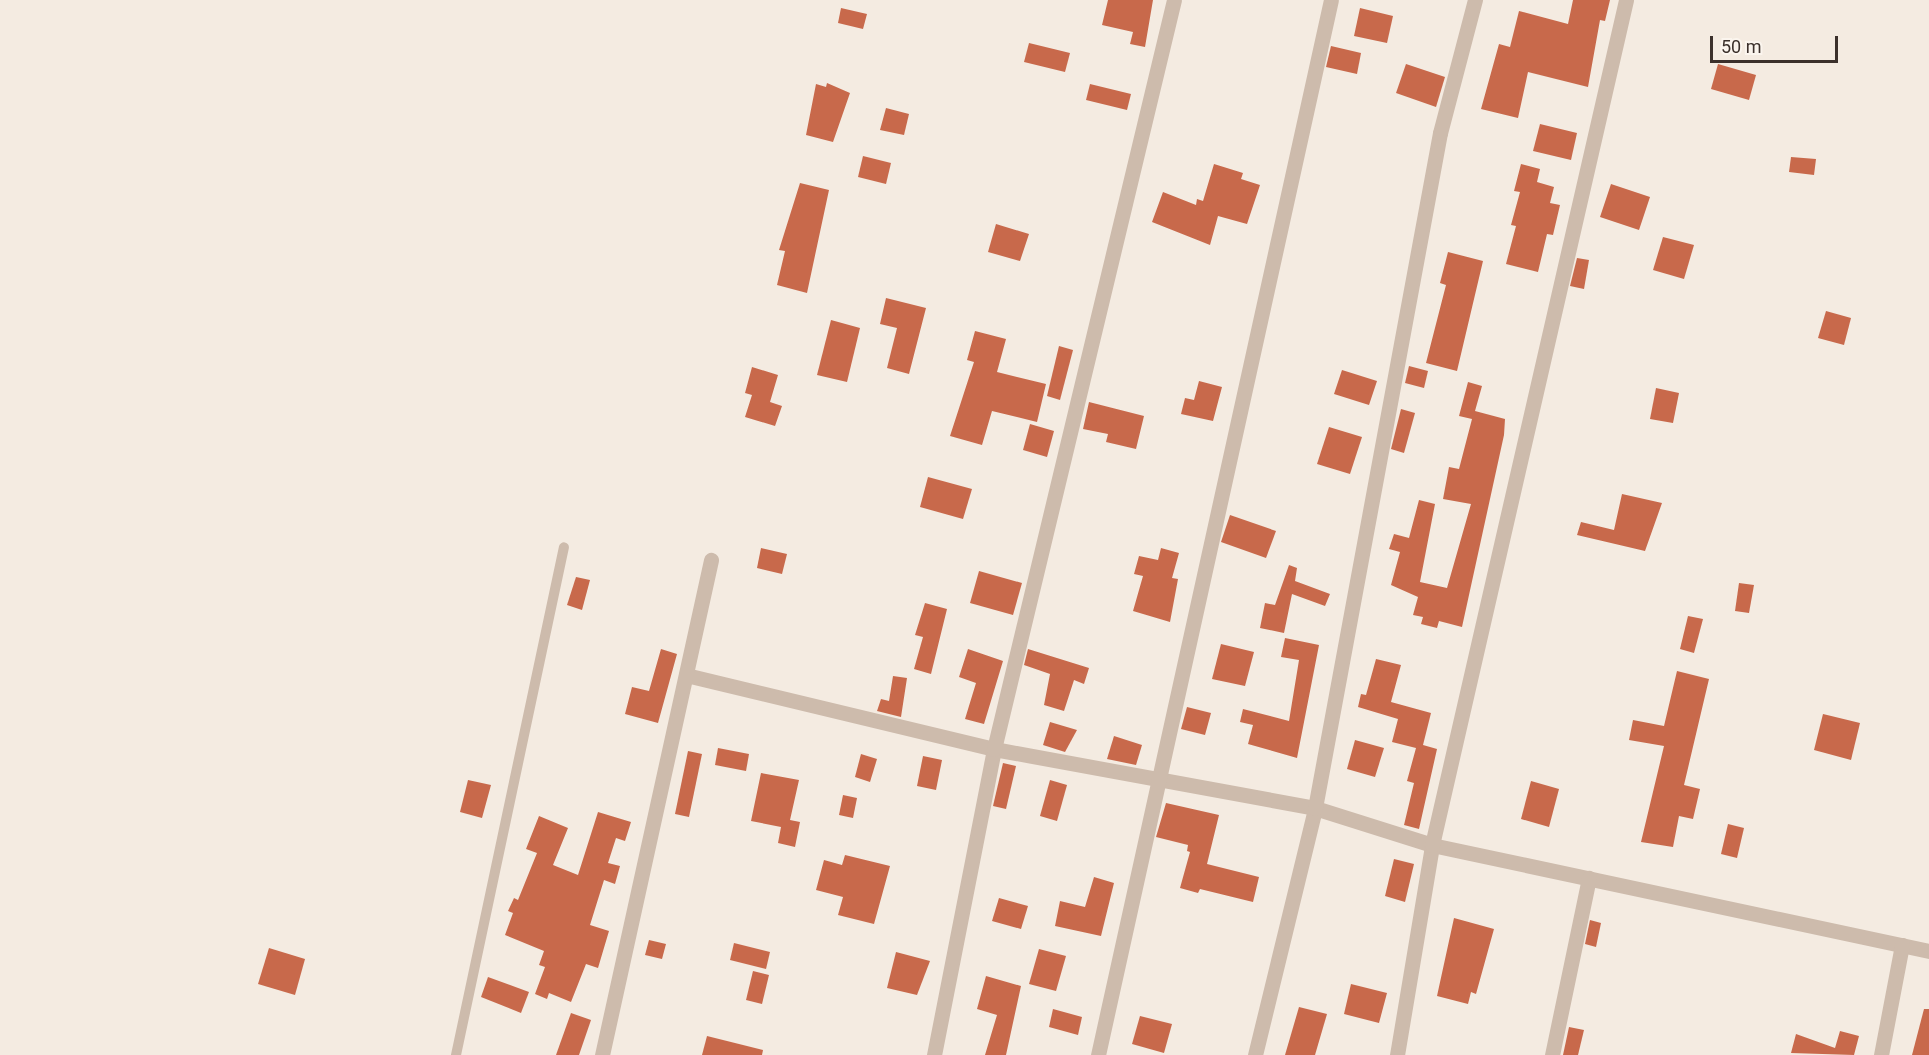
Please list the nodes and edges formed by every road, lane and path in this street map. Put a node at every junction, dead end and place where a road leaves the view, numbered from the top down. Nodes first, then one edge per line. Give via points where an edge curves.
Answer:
1 (1174, 0) edge
2 (1331, 0) edge
3 (1475, 0) edge
4 (1626, 0) edge
5 (564, 547) dead end
6 (711, 560) dead end
7 (686, 675) junction
8 (994, 749) junction
9 (1159, 779) junction
10 (1315, 808) junction
11 (1432, 845) junction
12 (1589, 878) junction
13 (1902, 945) junction
14 (1929, 951) edge
15 (456, 1055) edge
16 (602, 1055) edge
17 (934, 1055) edge
18 (1098, 1055) edge
19 (1256, 1055) edge
20 (1397, 1055) edge
21 (1552, 1055) edge
22 (1881, 1055) edge

1 - 8 street
2 - 9 street
3 - 10 street via 1440,133
4 - 11 street
5 - 15 lane
6 - 7 street
7 - 8 street
7 - 16 street
8 - 9 street
8 - 17 street
9 - 10 street
9 - 18 street
10 - 11 street
10 - 19 street
11 - 12 street
11 - 20 street
12 - 13 street
12 - 21 street
13 - 14 street
13 - 22 street

